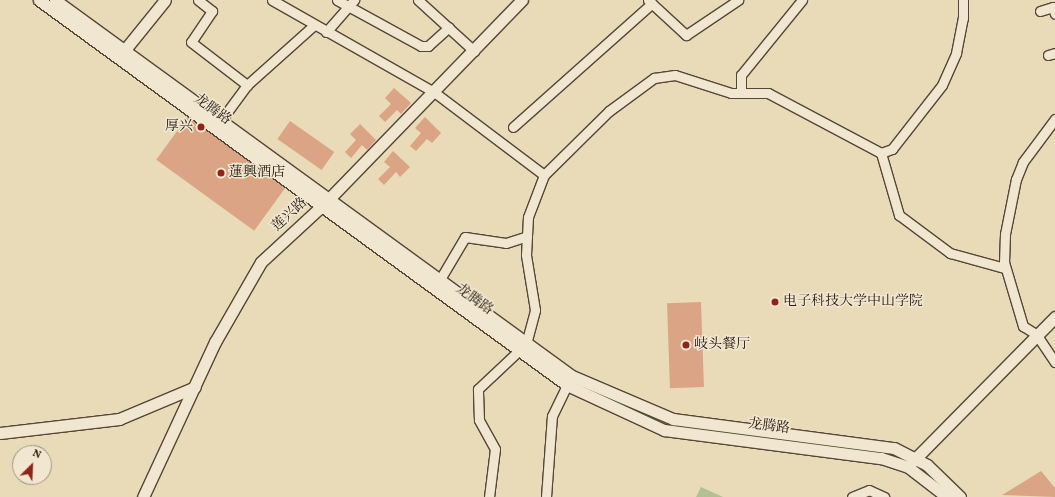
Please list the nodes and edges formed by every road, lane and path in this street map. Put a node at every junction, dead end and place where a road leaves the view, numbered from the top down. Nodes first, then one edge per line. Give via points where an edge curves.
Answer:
1 (39, 0) edge
2 (55, 0) edge
3 (165, 0) edge
4 (198, 0) edge
5 (272, 0) edge
6 (337, 0) edge
7 (418, 0) edge
8 (522, 0) edge
9 (738, 0) edge
10 (802, 0) edge
11 (962, 0) edge
12 (650, 2) edge
13 (351, 3) edge
14 (1040, 11) dead end
15 (1055, 14) edge
16 (314, 26) junction
17 (449, 28) junction
18 (326, 32) junction
19 (474, 51) junction
20 (121, 56) junction
21 (247, 85) junction
22 (434, 92) junction
23 (741, 93) junction
24 (1055, 119) edge
25 (219, 123) junction
26 (513, 127) dead end
27 (881, 153) junction
28 (544, 175) junction
29 (324, 204) junction
30 (527, 236) junction
31 (1005, 268) junction
32 (439, 281) junction
33 (1055, 317) edge
34 (1036, 334) junction
35 (522, 347) junction
36 (1055, 362) edge
37 (570, 381) junction
38 (195, 387) junction
39 (0, 433) edge
40 (916, 457) junction
41 (908, 467) junction
42 (143, 497) edge
43 (489, 497) edge
44 (546, 497) edge
45 (852, 497) edge
46 (884, 497) edge
47 (947, 497) edge
48 (960, 497) edge

1 - 20 street, 龙腾路
2 - 20 street, 龙腾路
3 - 20 street
4 - 21 street via 212,11 191,42
5 - 16 street
6 - 13 street
7 - 17 street
8 - 19 street, 莲兴路
9 - 12 street via 686,35
10 - 23 street via 741,75
11 - 27 street via 963,18 956,53 942,85 892,149
12 - 26 street
13 - 17 street via 421,46 428,46
13 - 18 street
14 - 15 street via 1053,7
16 - 18 street
16 - 21 street
17 - 19 street
18 - 22 street
19 - 22 street, 莲兴路
20 - 25 street, 龙腾路
20 - 29 street, 龙腾路
21 - 25 street
22 - 28 street
22 - 29 street, 莲兴路
23 - 27 street via 768,93
23 - 28 street via 731,93 675,74 654,78 610,111
24 - 31 street via 1023,162 1016,179 1005,234
25 - 29 street, 龙腾路
27 - 31 street via 899,215 950,253
28 - 30 street via 528,217
29 - 32 street, 龙腾路
29 - 35 street, 龙腾路
29 - 38 street, 莲兴路 via 262,262 215,342
30 - 32 street via 506,243 465,237
30 - 35 street via 526,255 535,310
31 - 34 street via 1023,326
32 - 35 street, 龙腾路
33 - 34 street
34 - 36 street
34 - 40 street
35 - 37 street, 龙腾路
35 - 43 street via 478,389 479,420 495,449
37 - 40 street, 龙腾路 via 673,419 894,448
37 - 41 street, 龙腾路 via 664,430 866,454
37 - 44 street via 552,416
38 - 39 street via 119,419
38 - 42 street, 莲兴路
40 - 41 street
40 - 48 street, 龙腾路
41 - 47 street, 龙腾路
45 - 46 street via 869,490

